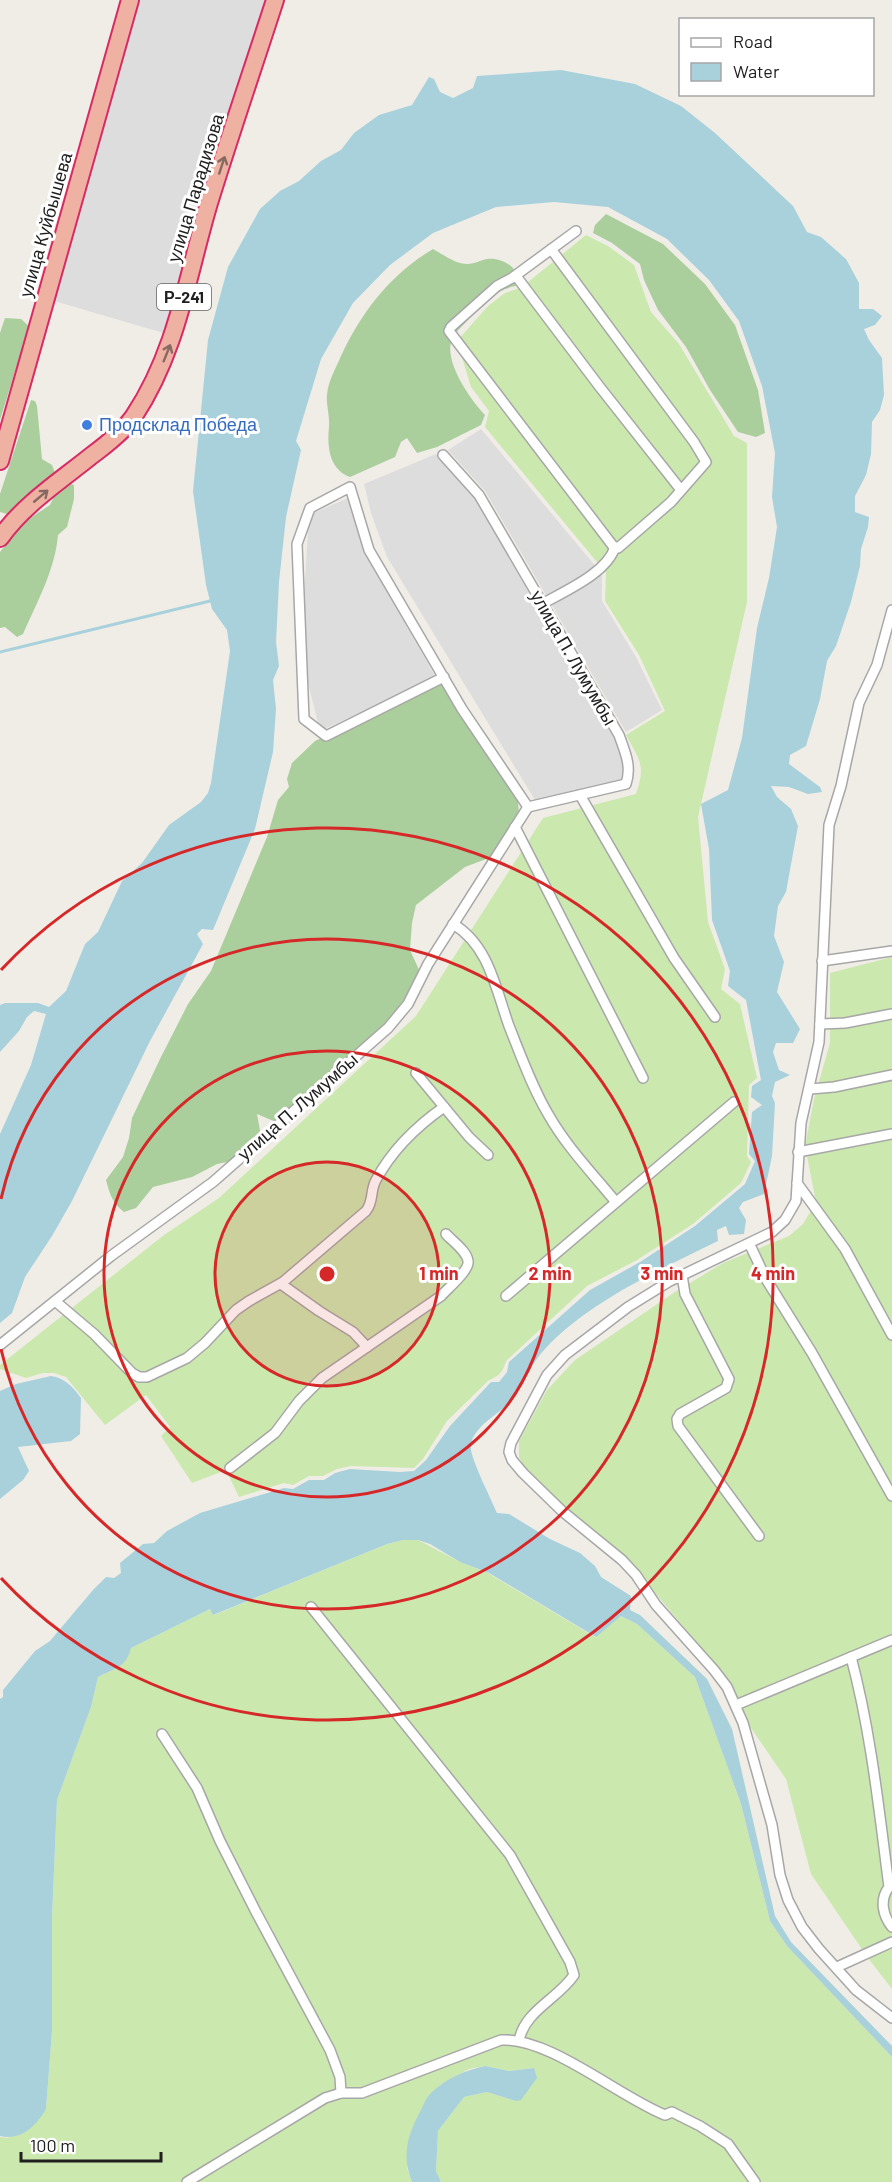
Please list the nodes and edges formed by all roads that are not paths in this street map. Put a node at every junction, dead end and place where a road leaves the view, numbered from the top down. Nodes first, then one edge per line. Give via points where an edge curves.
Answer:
1 (130, 0) edge
2 (275, 0) edge
3 (576, 231) dead end
4 (551, 249) junction
5 (516, 276) junction
6 (443, 455) dead end
7 (0, 461) edge
8 (681, 490) junction
9 (0, 538) edge
10 (615, 547) junction
11 (543, 604) junction
12 (892, 609) edge
13 (892, 646) edge
14 (881, 650) junction
15 (444, 677) junction
16 (580, 795) junction
17 (528, 807) junction
18 (515, 827) junction
19 (453, 924) junction
20 (892, 951) edge
21 (822, 961) junction
22 (892, 1014) edge
23 (715, 1017) dead end
24 (820, 1024) junction
25 (416, 1073) dead end
26 (892, 1075) edge
27 (643, 1077) dead end
28 (810, 1089) junction
29 (734, 1102) dead end
30 (444, 1107) junction
31 (892, 1134) edge
32 (798, 1152) junction
33 (488, 1155) dead end
34 (797, 1183) junction
35 (615, 1201) junction
36 (446, 1234) dead end
37 (750, 1245) junction
38 (682, 1275) junction
39 (281, 1284) junction
40 (506, 1296) dead end
41 (55, 1301) junction
42 (892, 1335) edge
43 (0, 1345) edge
44 (367, 1347) junction
45 (230, 1468) dead end
46 (892, 1496) edge
47 (759, 1536) dead end
48 (311, 1607) dead end
49 (892, 1640) edge
50 (851, 1657) junction
51 (736, 1705) junction
52 (162, 1734) dead end
53 (890, 1887) edge
54 (892, 1928) edge
55 (892, 1942) edge
56 (837, 1967) junction
57 (892, 2018) edge
58 (519, 2041) junction
59 (341, 2093) junction
60 (187, 2182) edge
61 (755, 2182) edge

1 - 7 highway, улица Куйбышева
9 -> 2 highway, улица Парадизова / Р-241 via 38,498 108,443 132,419 151,389 172,341 209,204
3 - 4 street
4 - 5 street
4 - 8 street via 706,462
5 - 8 street
5 - 10 street via 497,286 449,331
6 - 11 street, улица П. Лумумбы via 479,495
8 - 10 street
10 - 11 street via 600,568
11 - 16 street, улица П. Лумумбы via 619,735 628,762 626,784
12 - 14 street
13 - 14 street
14 - 21 street via 859,703 829,825
15 - 15 street via 369,550 350,487 310,508 297,544 304,719 326,736
15 - 17 street
16 - 17 street, улица П. Лумумбы
16 - 23 street via 674,958
17 - 18 street, улица П. Лумумбы
18 - 19 street, улица П. Лумумбы
18 - 27 street
19 - 35 street via 472,938 488,965 509,1026 548,1115
19 - 41 street, улица П. Лумумбы via 408,1004 388,1028 213,1182
20 - 21 street
21 - 24 street
22 - 24 street
24 - 28 street
25 - 30 street
26 - 28 street
28 - 32 street
29 - 35 street
30 - 33 street
30 - 39 street via 413,1131 389,1160 374,1184 371,1205 366,1211
31 - 32 street
32 - 34 street
34 - 37 street via 796,1201 785,1220
34 - 42 street via 845,1249
35 - 40 street
36 - 44 street via 465,1255 468,1266 441,1296
37 - 38 street
37 - 46 street
38 - 47 street via 685,1294 729,1379 726,1388 680,1414 678,1426
38 - 51 street via 628,1307 554,1365 509,1452 541,1492 612,1550 636,1575 656,1605 714,1670
39 - 41 street via 237,1310 187,1358 147,1377 132,1373
39 - 44 street via 353,1332
41 - 43 street, улица П. Лумумбы
44 - 45 street via 314,1385 275,1433
48 - 58 street via 510,1855 570,1962 574,1975 566,1987 528,2018
49 - 50 street
50 - 51 street
50 - 53 street
51 - 56 street via 772,1825 788,1900 802,1927
52 - 59 street via 197,1788 255,1912 330,2050
53 - 54 street via 883,1906
55 - 56 street
56 - 57 street via 856,1990
58 - 59 street via 501,2040 362,2093
58 - 61 street via 557,2055 642,2105 665,2115 672,2112 700,2126 728,2144
59 - 60 street via 290,2118

